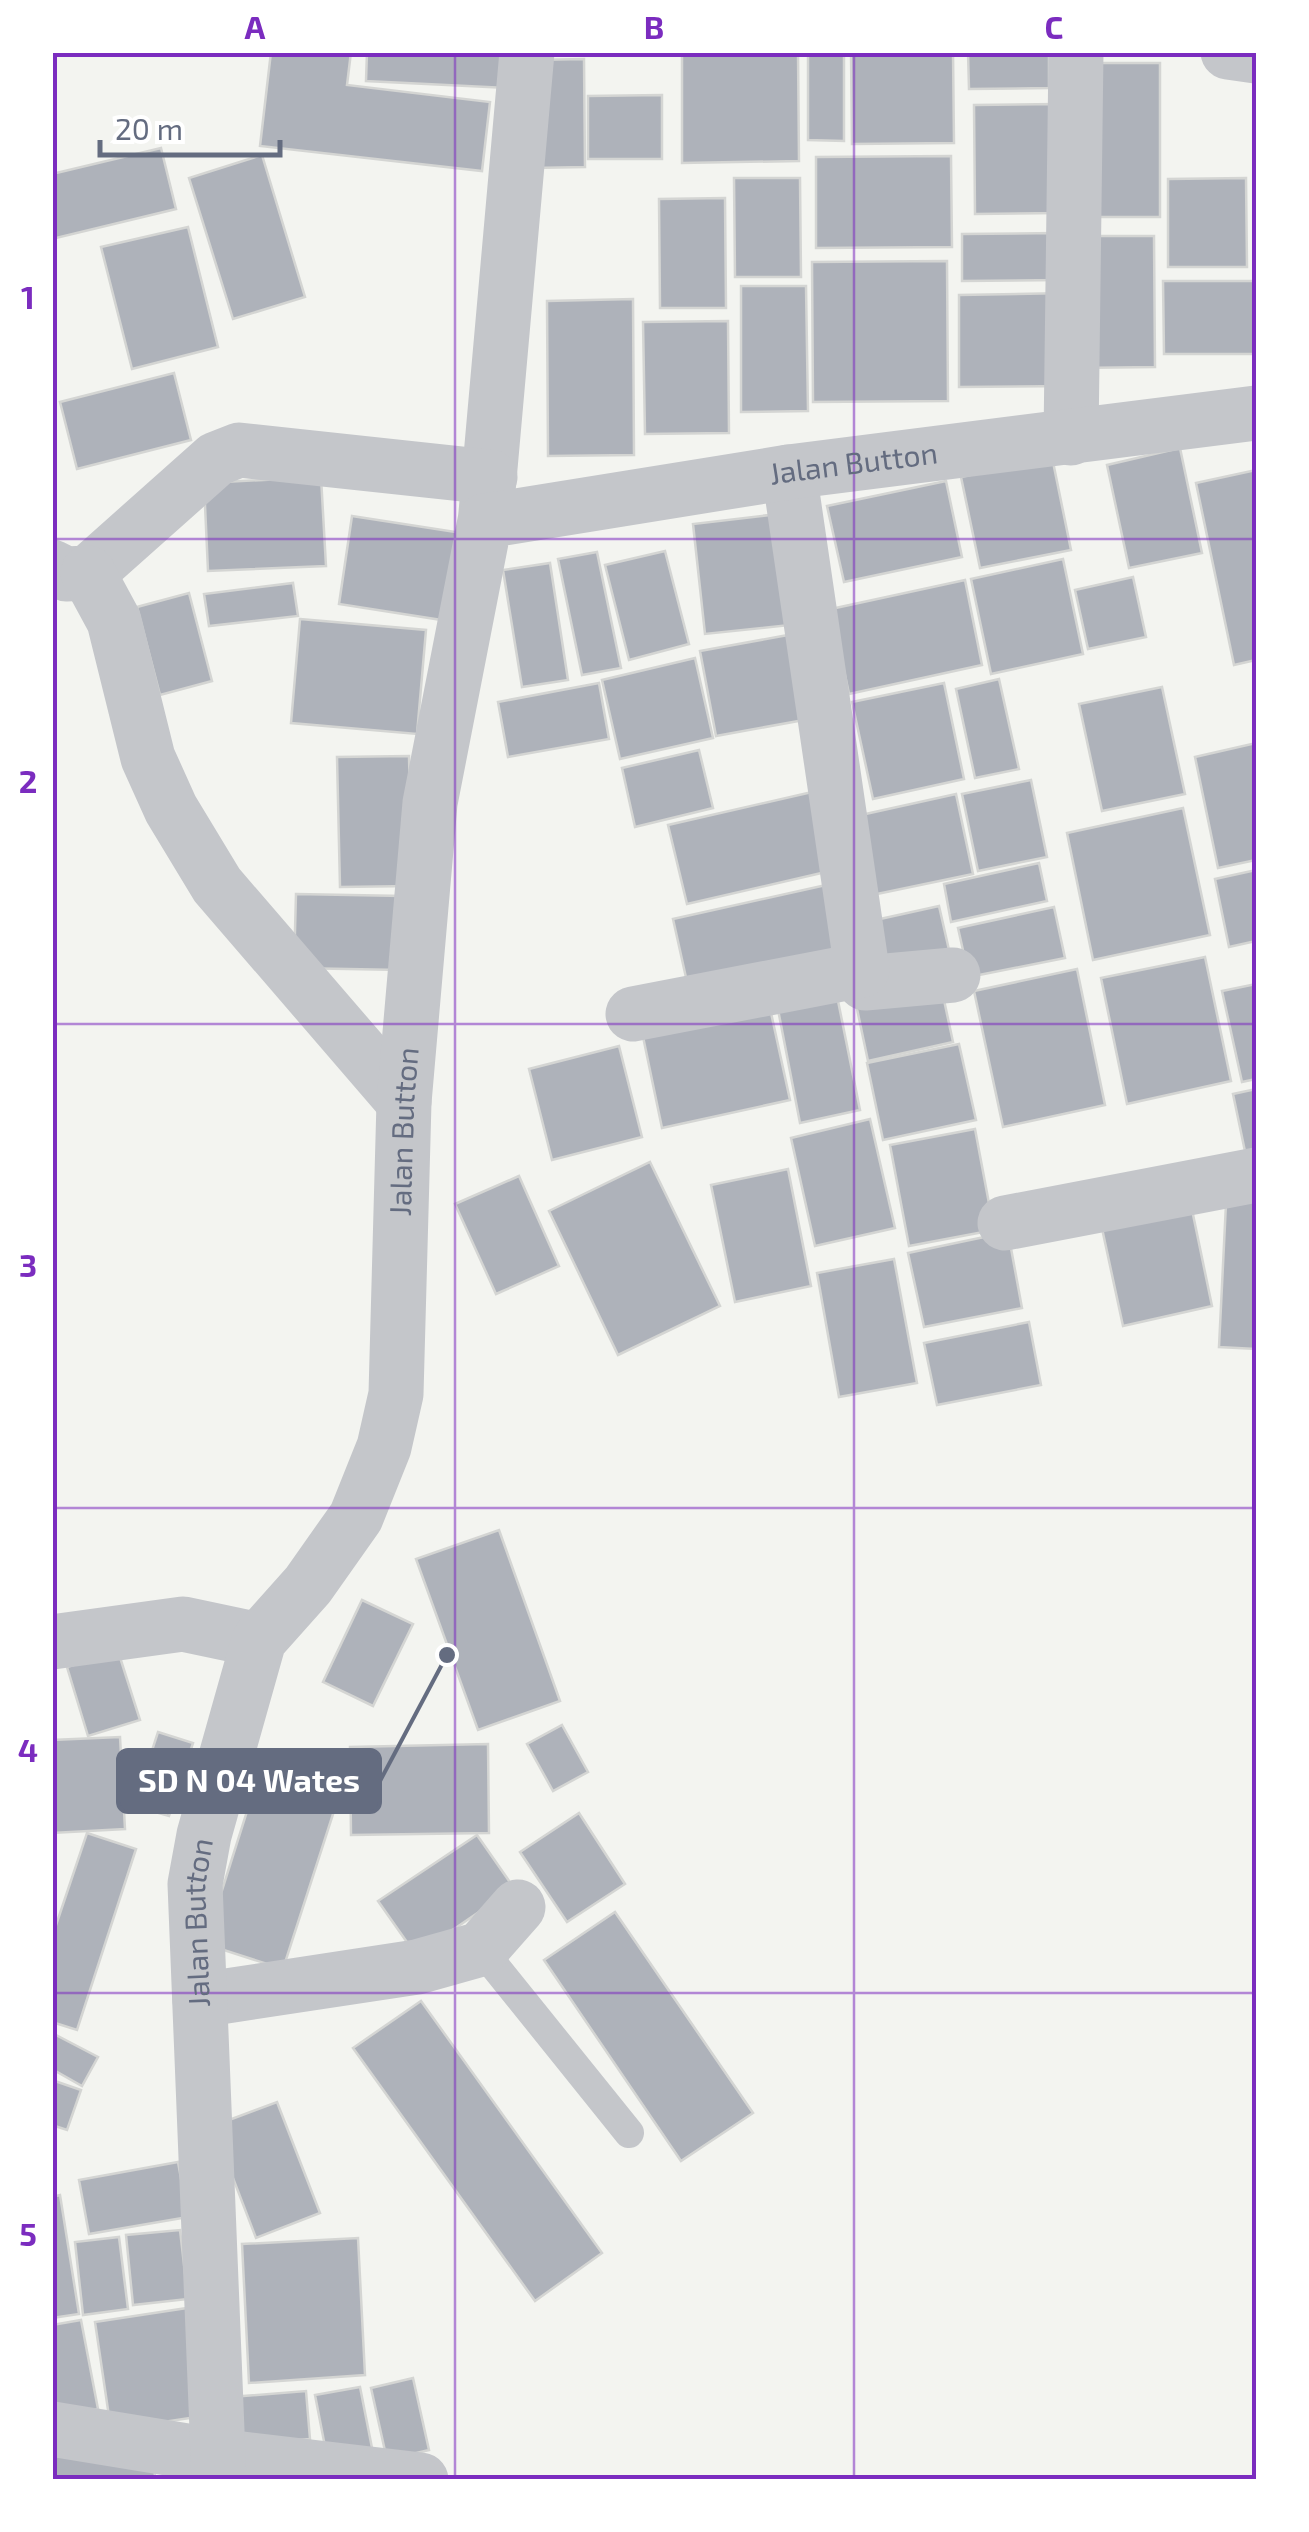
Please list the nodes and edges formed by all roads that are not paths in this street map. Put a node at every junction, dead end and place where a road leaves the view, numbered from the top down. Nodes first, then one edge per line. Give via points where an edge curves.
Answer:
1 (527, 52) edge
2 (1076, 52) edge
3 (1228, 52) edge
4 (1256, 56) edge
5 (1256, 413) edge
6 (1071, 438) junction
7 (789, 472) junction
8 (488, 499) junction
9 (70, 570) edge
10 (862, 970) junction
11 (952, 975) dead end
12 (633, 1014) dead end
13 (404, 1102) junction
14 (1256, 1175) edge
15 (1005, 1223) dead end
16 (259, 1640) junction
17 (52, 1642) edge
18 (518, 1907) dead end
19 (481, 1949) junction
20 (200, 2000) junction
21 (629, 2132) dead end
22 (52, 2429) edge
23 (218, 2468) edge
24 (421, 2480) edge

1 - 8 street
2 - 6 street
3 - 4 street
5 - 6 street, Jalan Button
6 - 7 street, Jalan Button
7 - 8 street, Jalan Button
7 - 10 street
8 - 9 street via 239,450 216,460
8 - 13 street, Jalan Button via 430,803
9 - 13 street via 114,621 148,758 217,885
10 - 11 street via 865,983
10 - 12 street
13 - 16 street, Jalan Button via 396,1394 384,1447 356,1517 308,1586
14 - 15 street
16 - 17 street via 183,1624
16 - 20 street, Jalan Button via 195,1884
18 - 19 street
19 - 20 street via 416,1967
19 - 21 lane
20 - 23 street, Jalan Button
22 - 23 street
23 - 24 street

